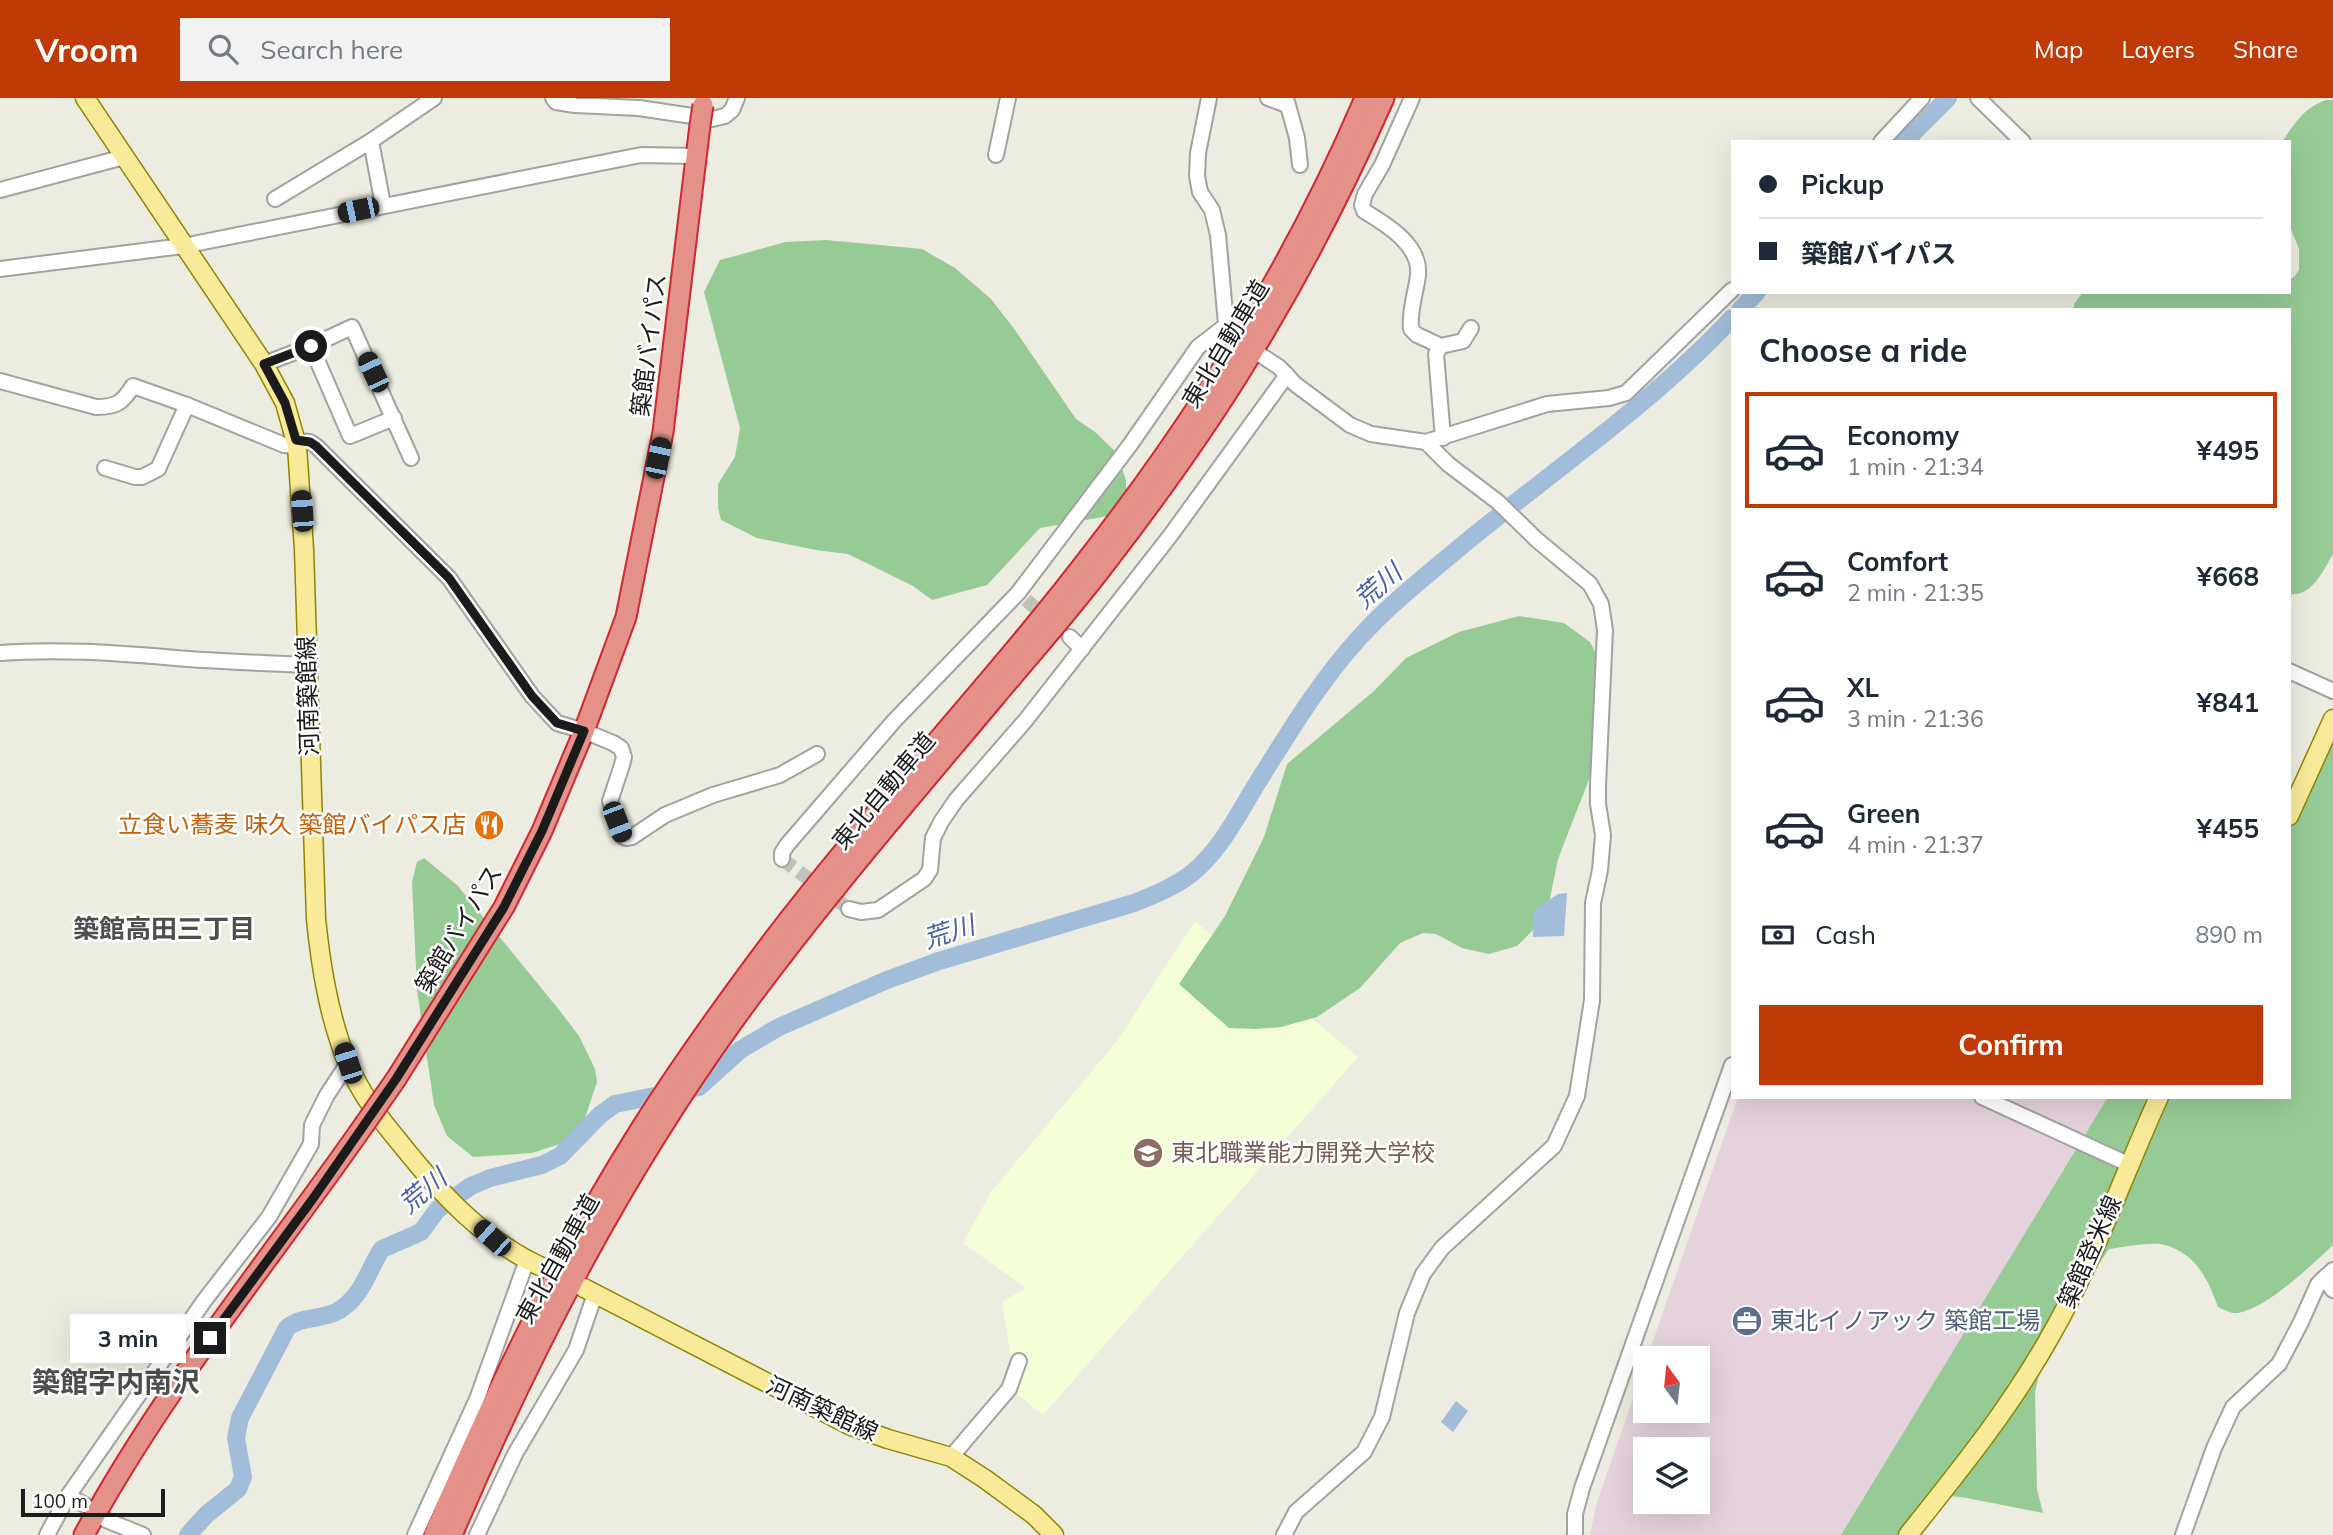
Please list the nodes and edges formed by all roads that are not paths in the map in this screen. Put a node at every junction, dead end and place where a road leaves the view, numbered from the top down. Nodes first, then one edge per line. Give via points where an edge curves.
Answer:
1 (85, 98) edge
2 (434, 98) edge
3 (737, 98) edge
4 (1008, 98) edge
5 (1209, 98) edge
6 (1268, 98) edge
7 (1365, 98) edge
8 (1384, 98) edge
9 (1412, 98) edge
10 (1923, 98) edge
11 (1978, 98) edge
12 (554, 100) edge
13 (703, 101) edge
14 (1287, 101) edge
15 (1883, 140) edge
16 (2021, 140) edge
17 (371, 141) junction
18 (996, 155) dead end
19 (696, 156) junction
20 (124, 157) junction
21 (1300, 165) dead end
22 (0, 190) edge
23 (275, 199) dead end
24 (383, 205) junction
25 (183, 246) junction
26 (0, 269) edge
27 (1731, 291) edge
28 (1471, 328) dead end
29 (311, 346) junction
30 (1441, 346) junction
31 (1259, 354) dead end
32 (264, 364) junction
33 (1287, 375) junction
34 (0, 381) edge
35 (187, 405) junction
36 (394, 418) junction
37 (1433, 442) junction
38 (297, 443) junction
39 (411, 458) dead end
40 (105, 468) dead end
41 (1070, 637) tunnel mouth
42 (1082, 649) junction
43 (0, 653) edge
44 (307, 666) junction
45 (2291, 672) edge
46 (2333, 691) edge
47 (2333, 719) edge
48 (584, 731) junction
49 (817, 754) dead end
50 (2291, 812) edge
51 (782, 859) dead end
52 (849, 909) tunnel mouth
53 (348, 1063) junction
54 (1731, 1068) edge
55 (1986, 1099) edge
56 (2159, 1099) edge
57 (2128, 1164) junction
58 (527, 1260) junction
59 (544, 1268) dead end
60 (2330, 1279) edge
61 (589, 1291) joint
62 (1019, 1361) dead end
63 (951, 1457) junction
64 (68, 1496) junction
65 (85, 1505) dead end
66 (106, 1520) dead end
67 (47, 1535) edge
68 (84, 1535) edge
69 (144, 1535) edge
70 (415, 1535) edge
71 (434, 1535) edge
72 (452, 1535) edge
73 (477, 1535) edge
74 (1054, 1535) edge
75 (1284, 1535) edge
76 (1575, 1535) edge
77 (1908, 1535) edge
78 (2183, 1535) edge

1 - 20 main road, 河南築館線
2 - 17 street
3 - 12 street via 725,116 712,119
4 - 18 street
5 - 51 street via 1197,176 1217,235 1226,331 1198,347 1022,596 894,721 787,845
6 - 14 street
7 - 71 highway, 東北自動車道 via 1299,237 1250,324 1144,485 774,940 639,1130 513,1359
8 - 72 highway, 東北自動車道 via 1313,246 1266,331 1157,495 1103,567 787,949 661,1128 528,1366
9 - 30 street via 1362,205 1399,236 1417,259 1410,329
10 - 15 street
11 - 16 street
13 - 19 highway, 築館バイパス, bridge
14 - 21 street
17 - 23 street
17 - 24 street
19 - 24 street via 641,155
19 - 48 highway, 築館バイパス via 663,432 626,617
20 - 22 street
20 - 25 main road, 河南築館線
24 - 25 street
25 - 26 street
25 - 32 main road, 河南築館線
27 - 37 street via 1626,393 1548,404
28 - 30 street via 1463,341
29 - 32 street
29 - 36 street via 352,327
29 - 36 street via 350,436
30 - 37 street via 1436,354
31 - 33 street
32 - 38 main road, 河南築館線 via 285,403
33 - 37 street via 1350,425
33 - 42 street
34 - 35 street via 96,407 124,401 133,386
35 - 38 street via 284,445
35 - 40 street via 158,469 135,477
36 - 39 street
37 - 75 street via 1443,458 1590,584 1601,604 1605,630 1598,804 1603,835 1593,903 1592,1000 1577,1096 1554,1146 1442,1248 1423,1274 1407,1313 1382,1417 1364,1452 1296,1512
38 - 44 main road, 河南築館線
38 - 48 street via 316,446 449,578 532,696 557,723
41 - 42 street
42 - 52 street via 956,800 933,838 930,870 924,879 878,910
43 - 44 street via 45,649
44 - 53 main road, 河南築館線 via 316,919 330,1009
45 - 46 street
47 - 50 main road
48 - 49 street via 621,748 624,757 610,801 626,838 665,815 780,775
48 - 68 highway, 築館バイパス, bridge via 504,907 396,1079 161,1407
53 - 58 main road, 河南築館線 via 365,1098 422,1171 492,1238
53 - 64 street via 327,1095 312,1125 311,1144 269,1217 204,1301
54 - 76 street via 1582,1488
55 - 57 street
56 - 57 main road, 築館登米線
57 - 77 main road, 築館登米線 via 2089,1262 2051,1335 1976,1449
58 - 59 main road, 河南築館線
58 - 70 street via 477,1399
60 - 78 street via 2318,1284 2279,1364 2233,1407
61 - 63 main road, 河南築館線 via 849,1425
61 - 73 street via 576,1350 515,1454
62 - 63 street via 1009,1389
63 - 74 main road, 河南築館線 via 1034,1515
64 - 65 street
64 - 67 street
66 - 69 street

